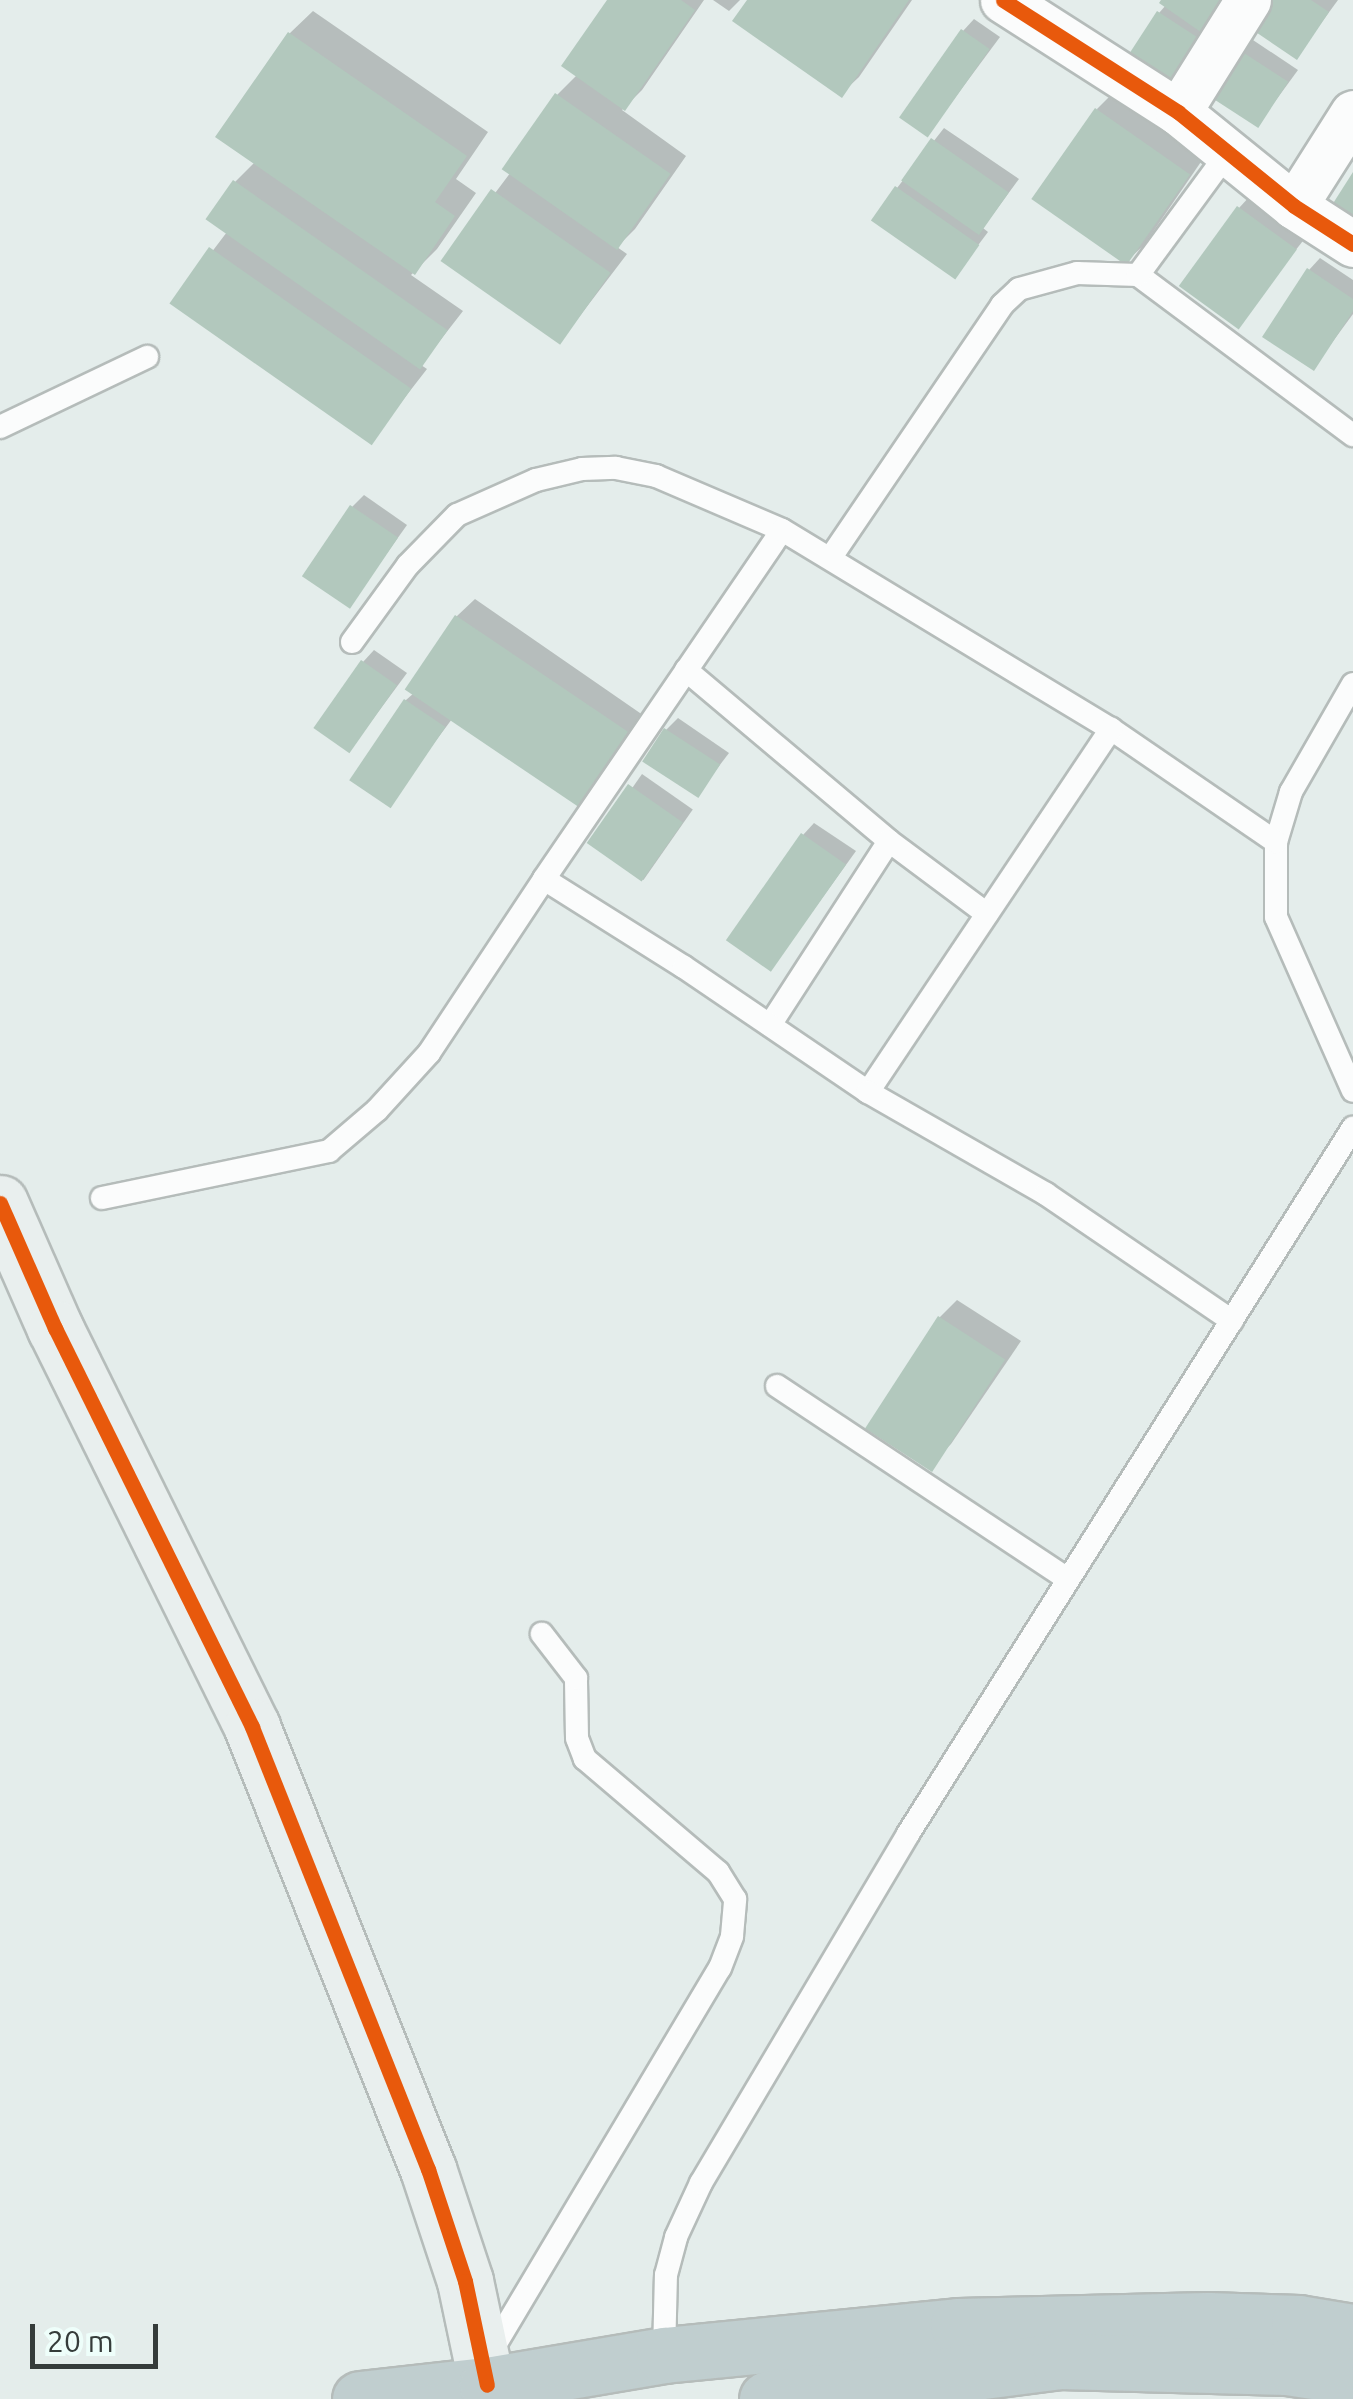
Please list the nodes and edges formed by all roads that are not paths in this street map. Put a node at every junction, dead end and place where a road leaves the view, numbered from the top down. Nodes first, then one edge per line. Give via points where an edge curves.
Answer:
1 (1003, 0) edge
2 (1248, 0) edge
3 (1178, 112) junction
4 (1353, 113) edge
5 (1227, 154) junction
6 (1294, 206) junction
7 (1353, 244) edge
8 (1138, 275) junction
9 (147, 357) dead end
10 (0, 427) edge
11 (1353, 435) edge
12 (782, 530) junction
13 (832, 556) junction
14 (352, 642) dead end
15 (686, 670) junction
16 (1353, 684) edge
17 (1111, 729) junction
18 (889, 842) junction
19 (1276, 842) junction
20 (544, 878) junction
21 (987, 914) junction
22 (770, 1025) junction
23 (1353, 1090) edge
24 (868, 1092) junction
25 (1353, 1128) edge
26 (102, 1198) dead end
27 (0, 1202) edge
28 (1232, 1321) junction
29 (777, 1386) dead end
30 (1067, 1578) junction
31 (542, 1634) dead end
32 (1353, 2332) edge
33 (664, 2355) junction
34 (1117, 2361) edge
35 (484, 2376) junction
36 (1353, 2377) edge
37 (360, 2399) edge
38 (767, 2399) edge

1 - 3 street
2 - 3 street
3 - 5 street
4 - 6 street
5 - 6 street
5 - 8 lane
6 - 7 street
8 - 11 lane
8 - 13 lane via 1077,273 1020,289 1002,305
9 - 10 lane
12 - 13 lane
12 - 14 lane via 656,476 616,468 552,476 457,515 408,566
12 - 15 lane
13 - 17 lane
15 - 18 lane
15 - 20 lane
16 - 19 lane via 1292,792
17 - 19 lane
17 - 21 lane
18 - 21 lane
18 - 22 lane
19 - 23 lane via 1276,917
20 - 22 lane
20 - 26 lane via 428,1053 329,1151
21 - 24 lane
22 - 24 lane
24 - 28 lane via 1046,1194
25 - 28 lane
27 - 35 street via 252,1728 428,2169 464,2281
28 - 30 lane
29 - 30 lane
30 - 33 lane via 701,2183 666,2275
31 - 35 lane via 576,1678 577,1738 585,1759 718,1872 735,1899 720,1968
32 - 34 highway via 1299,2324
33 - 34 highway via 958,2326
33 - 35 highway
34 - 36 highway via 1287,2367
34 - 38 highway via 1059,2360
35 - 37 highway

